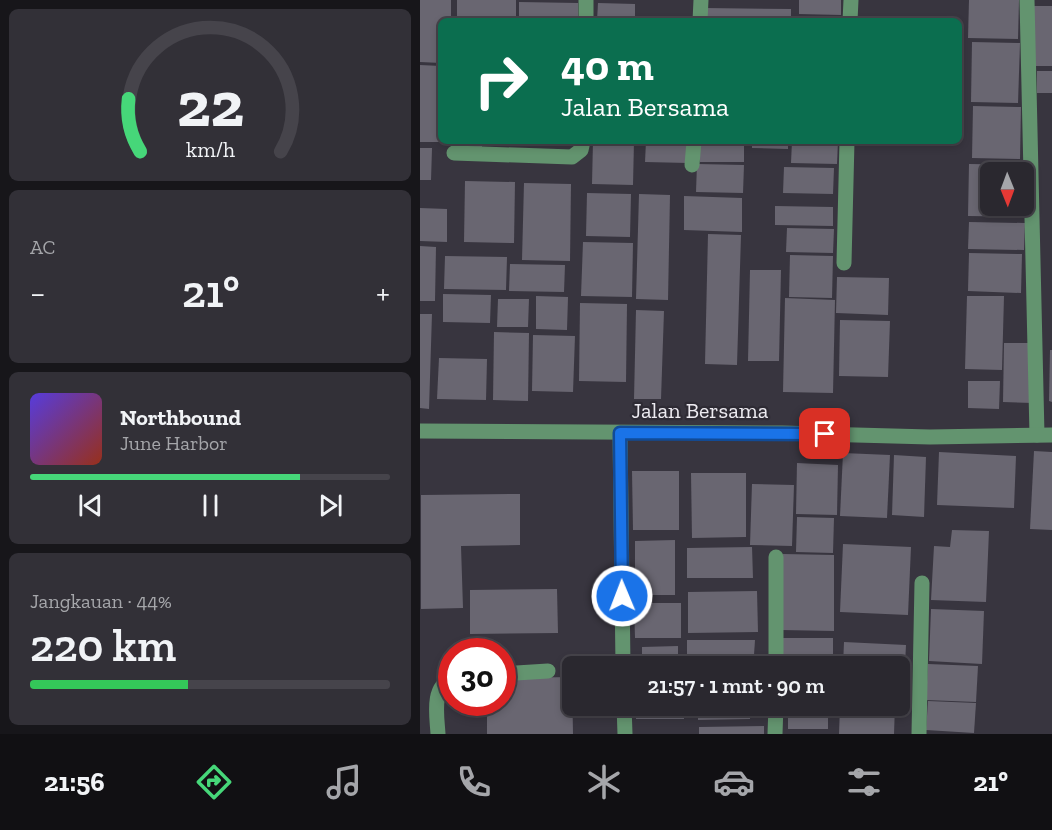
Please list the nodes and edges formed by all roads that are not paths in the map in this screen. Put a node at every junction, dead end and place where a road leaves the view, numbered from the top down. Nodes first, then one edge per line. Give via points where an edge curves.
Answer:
1 (586, 0) edge
2 (701, 0) edge
3 (851, 0) edge
4 (1027, 0) edge
5 (586, 18) edge
6 (700, 18) edge
7 (850, 18) edge
8 (582, 144) edge
9 (694, 144) edge
10 (847, 144) edge
11 (454, 153) dead end
12 (693, 165) dead end
13 (844, 263) dead end
14 (420, 431) edge
15 (620, 433) junction
16 (1045, 435) edge
17 (776, 557) dead end
18 (922, 584) dead end
19 (623, 656) edge
20 (776, 656) edge
21 (548, 671) dead end
22 (516, 673) edge
23 (438, 698) edge
24 (624, 716) edge
25 (776, 716) edge
26 (438, 734) edge
27 (625, 734) edge
28 (775, 734) edge
29 (920, 734) edge

1 - 5 street
2 - 6 street
3 - 7 street
4 - 16 street
8 - 11 street via 572,157
9 - 12 street
10 - 13 street
14 - 15 street, Jalan Bersama
15 - 16 street, Jalan Bersama
15 - 19 street
17 - 20 street
18 - 29 street
21 - 22 street
23 - 26 street
24 - 27 street
25 - 28 street

